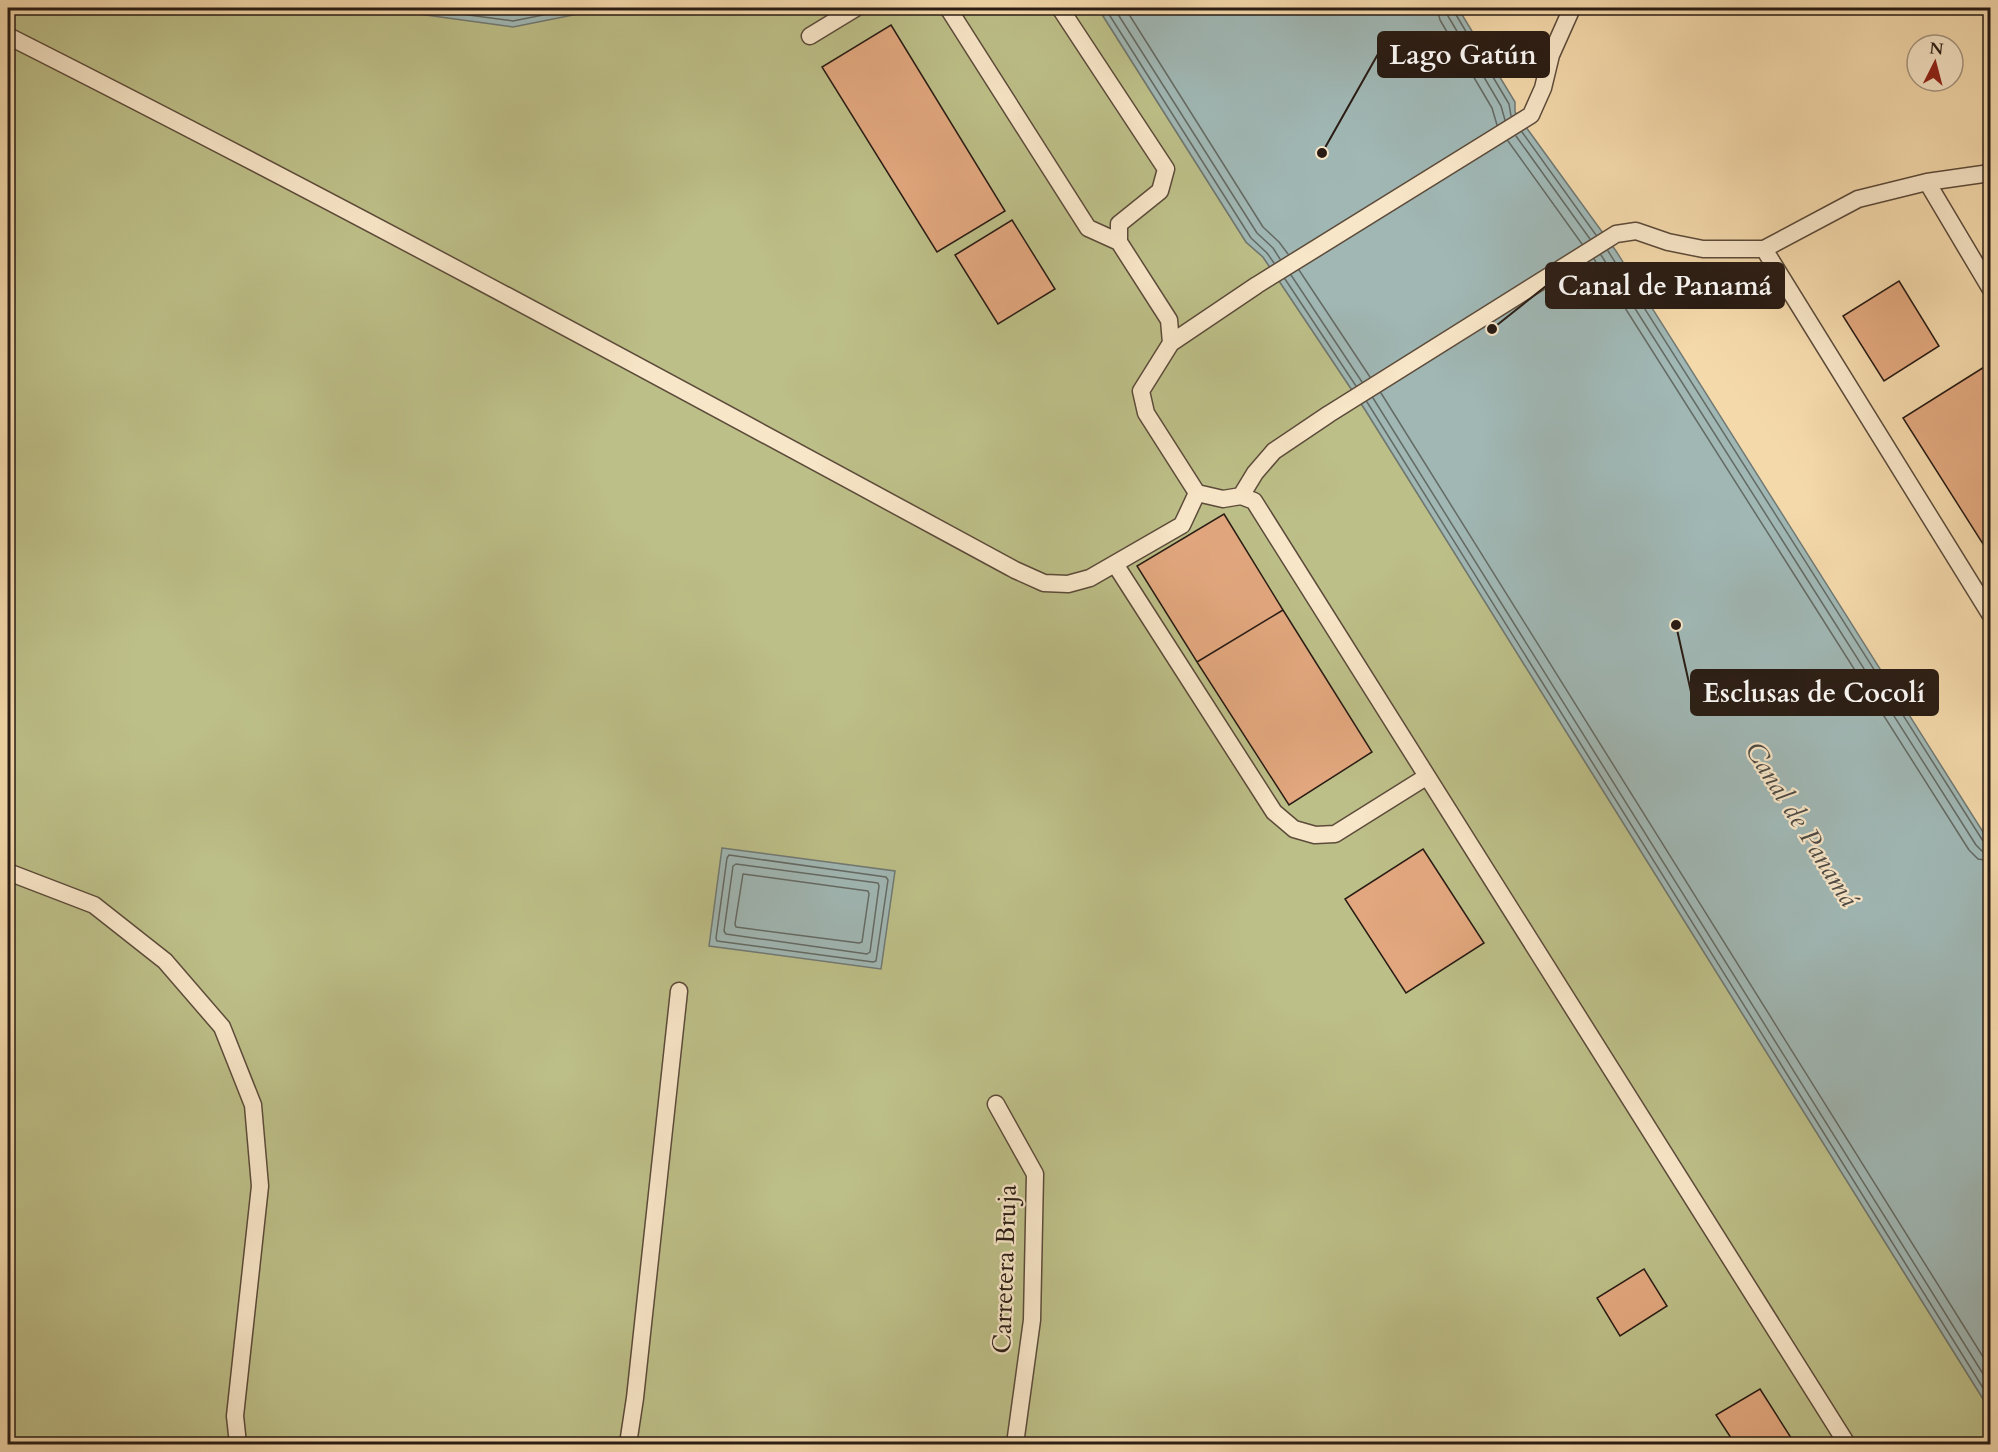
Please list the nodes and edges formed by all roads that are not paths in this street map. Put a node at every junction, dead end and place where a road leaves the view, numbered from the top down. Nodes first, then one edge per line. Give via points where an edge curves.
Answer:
1 (856, 8) edge
2 (948, 8) edge
3 (1060, 8) edge
4 (1572, 8) edge
5 (8, 36) edge
6 (810, 36) dead end
7 (1990, 173) edge
8 (1927, 183) junction
9 (1119, 242) junction
10 (1764, 249) junction
11 (1990, 288) edge
12 (1171, 343) junction
13 (1197, 493) junction
14 (1241, 496) junction
15 (1115, 564) junction
16 (1990, 615) edge
17 (1426, 777) junction
18 (8, 872) edge
19 (679, 991) dead end
20 (996, 1104) dead end
21 (238, 1444) edge
22 (628, 1444) edge
23 (1016, 1444) edge
24 (1847, 1444) edge

1 - 6 lane
2 - 9 lane via 1088,228
3 - 9 lane via 1166,169 1160,191 1119,224
4 - 12 lane via 1531,116 1257,285
5 - 15 lane via 536,310 1016,570 1044,583 1068,584 1090,578
7 - 8 lane
8 - 10 lane via 1858,199
8 - 11 lane
9 - 12 lane via 1169,320
10 - 14 lane via 1703,249 1635,231 1616,234 1274,451
10 - 16 lane
12 - 13 lane via 1141,392 1146,413
13 - 14 lane via 1223,499
13 - 15 lane via 1182,525
14 - 17 lane via 1254,501
15 - 17 lane via 1274,812 1294,829 1315,835 1335,834
17 - 24 lane
18 - 21 lane via 94,905 165,961 222,1027 253,1105 260,1186 235,1416
19 - 22 lane
20 - 23 lane, Carretera Bruja via 1035,1174 1032,1320

